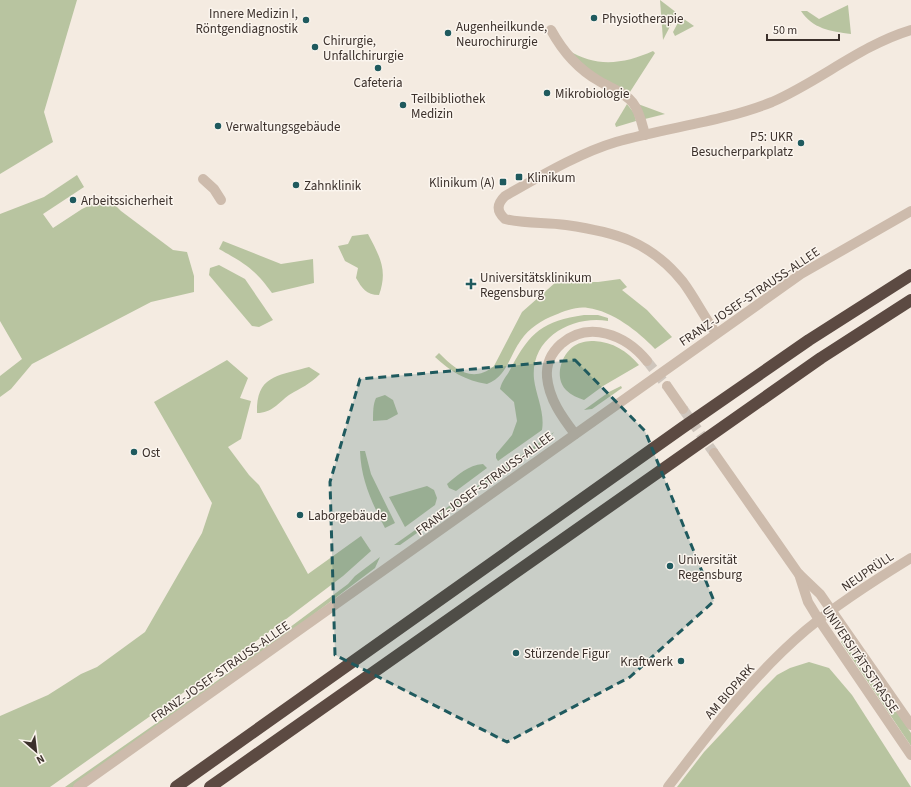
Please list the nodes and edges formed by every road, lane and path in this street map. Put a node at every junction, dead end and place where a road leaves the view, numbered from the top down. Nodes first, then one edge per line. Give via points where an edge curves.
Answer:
1 (550, 30) dead end
2 (911, 30) edge
3 (645, 135) junction
4 (203, 179) dead end
5 (221, 200) dead end
6 (911, 211) edge
7 (911, 275) edge
8 (911, 300) edge
9 (716, 333) junction
10 (647, 361) tunnel mouth
11 (667, 386) tunnel mouth
12 (683, 409) tunnel mouth
13 (575, 434) junction
14 (714, 453) tunnel mouth
15 (911, 558) edge
16 (798, 573) junction
17 (832, 610) junction
18 (819, 620) junction
19 (911, 725) edge
20 (911, 755) edge
21 (78, 787) edge
22 (176, 787) edge
23 (210, 787) edge
24 (668, 787) edge

1 - 3 street via 576,64 596,80 628,97 634,103
2 - 3 street via 882,40 812,82 770,102 718,118
3 - 9 street via 597,149 505,196 499,202 500,214 505,219 599,230 624,237 646,248 683,282
4 - 5 street via 214,188
6 - 9 street, FRANZ-JOSEF-STRAUSS-ALLEE via 801,274
7 - 22 highway via 809,340
8 - 23 highway via 815,363
9 - 13 street, FRANZ-JOSEF-STRAUSS-ALLEE
10 - 13 street via 621,339 597,331 570,337 555,350 548,366 548,384 552,399
11 - 12 street
13 - 21 street, FRANZ-JOSEF-STRAUSS-ALLEE
14 - 16 street, UNIVERSITÄTSSTRASSE
15 - 17 street, NEUPRÜLL
16 - 17 street, UNIVERSITÄTSSTRASSE
16 - 18 street, UNIVERSITÄTSSTRASSE via 808,602
17 - 18 street, NEUPRÜLL
17 - 19 street, UNIVERSITÄTSSTRASSE
18 - 20 street, UNIVERSITÄTSSTRASSE
18 - 24 street, AM BIOPARK via 754,681

